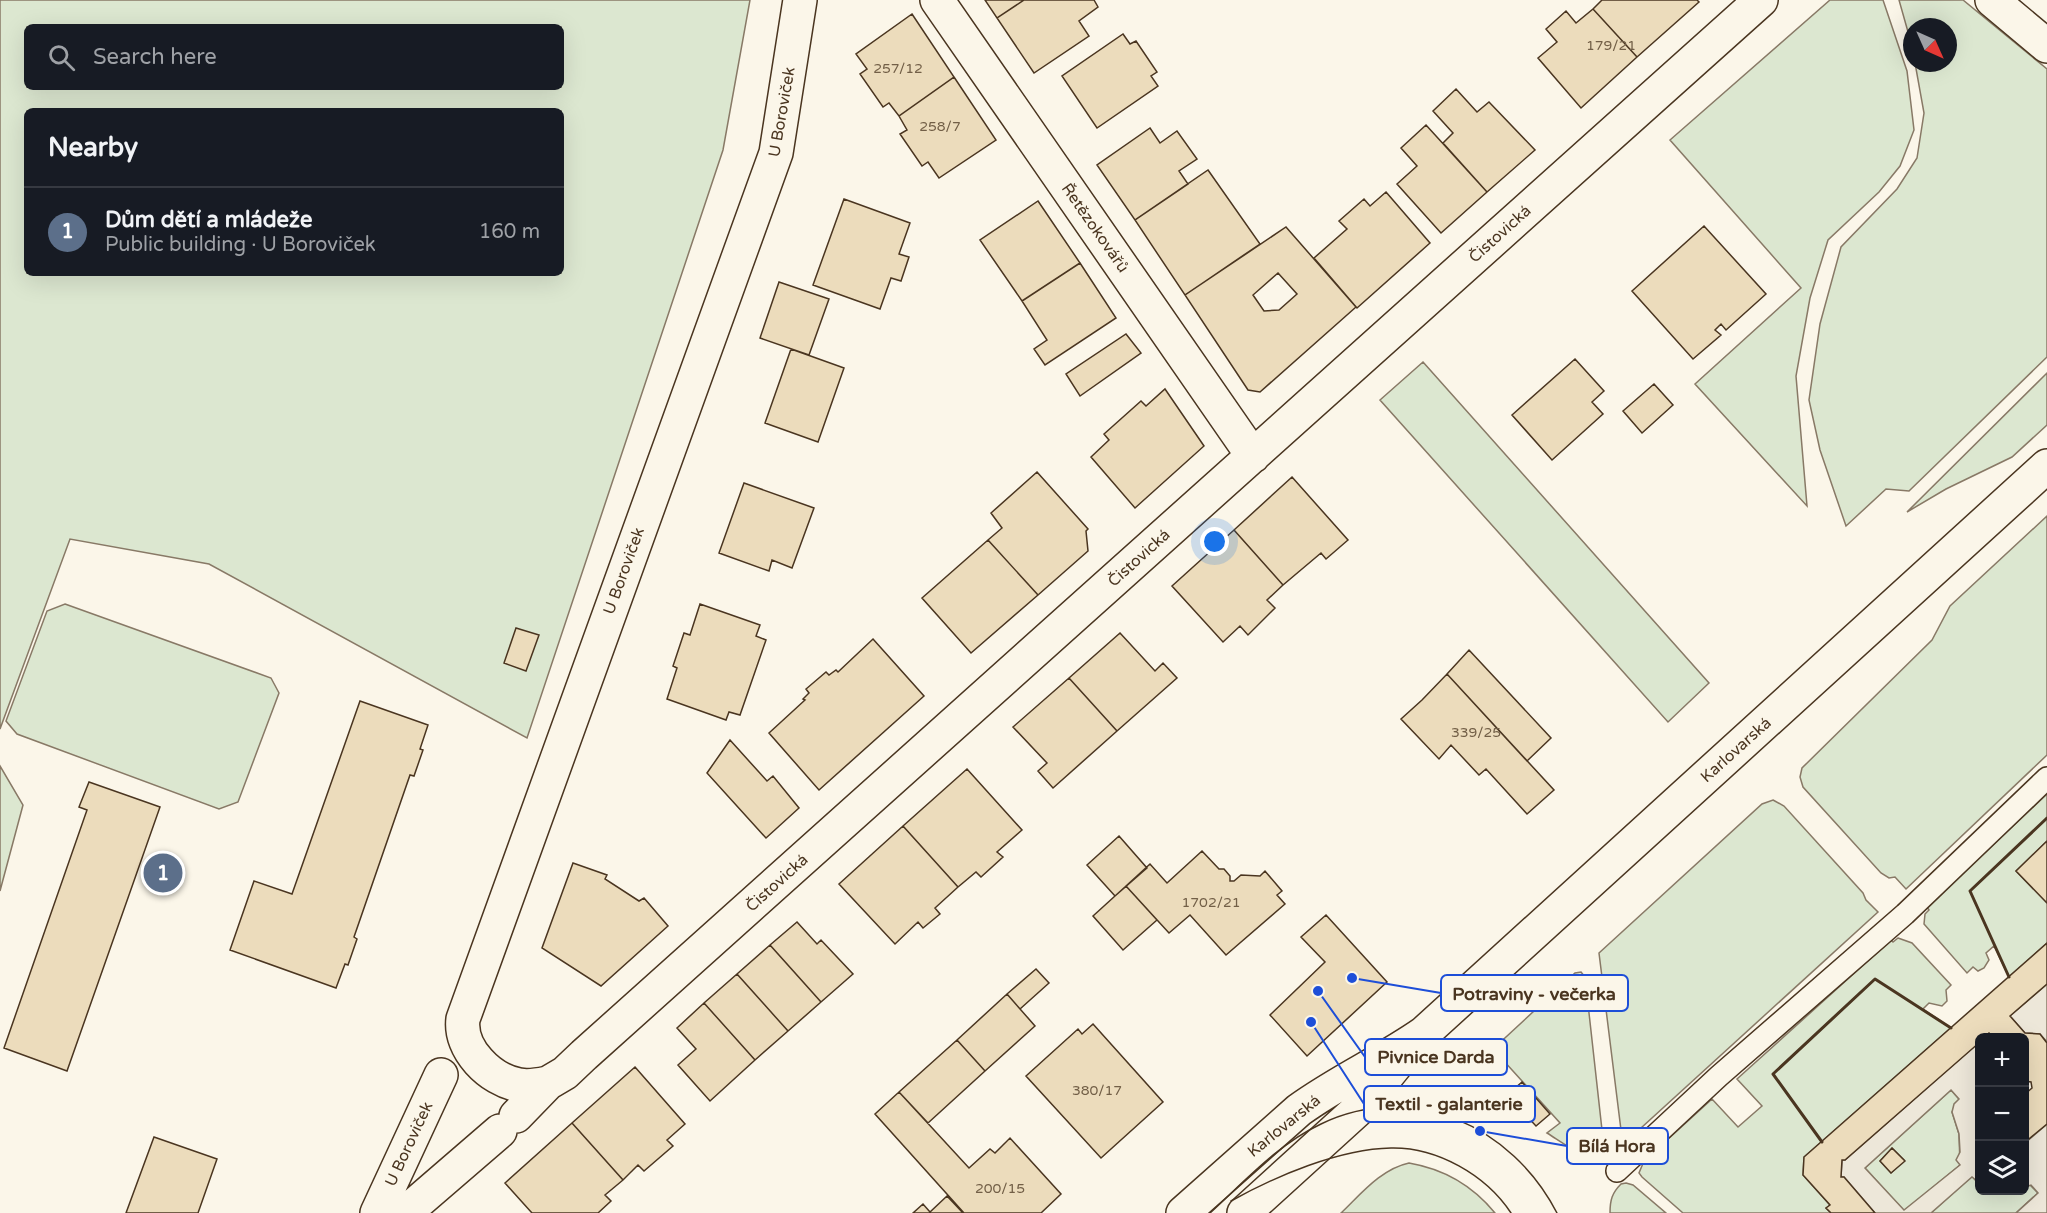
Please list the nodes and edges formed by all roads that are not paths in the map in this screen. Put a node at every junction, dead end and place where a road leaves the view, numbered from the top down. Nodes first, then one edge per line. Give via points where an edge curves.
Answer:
1 (801, 0) edge
2 (938, 0) edge
3 (1761, 0) edge
4 (1992, 0) edge
5 (2047, 46) edge
6 (1253, 456) junction
7 (2047, 466) edge
8 (2047, 778) edge
9 (1424, 1033) junction
10 (441, 1075) dead end
11 (548, 1083) junction
12 (1617, 1171) dead end
13 (377, 1213) edge
14 (405, 1213) edge
15 (1183, 1213) edge
16 (1244, 1213) edge

1 - 11 street, U Boroviček via 776,153 463,1019 461,1031 466,1045 487,1069 517,1085
2 - 6 street, Řetězokovářů
3 - 6 street, Čistovická
4 - 5 street
6 - 11 street, Čistovická via 565,1073
7 - 9 street, Karlovarská
8 - 12 lane via 1905,914
9 - 15 street, Karlovarská via 1299,1110
9 - 16 street, Karlovarská via 1364,1104
10 - 13 street, U Boroviček
11 - 14 street, Čistovická

